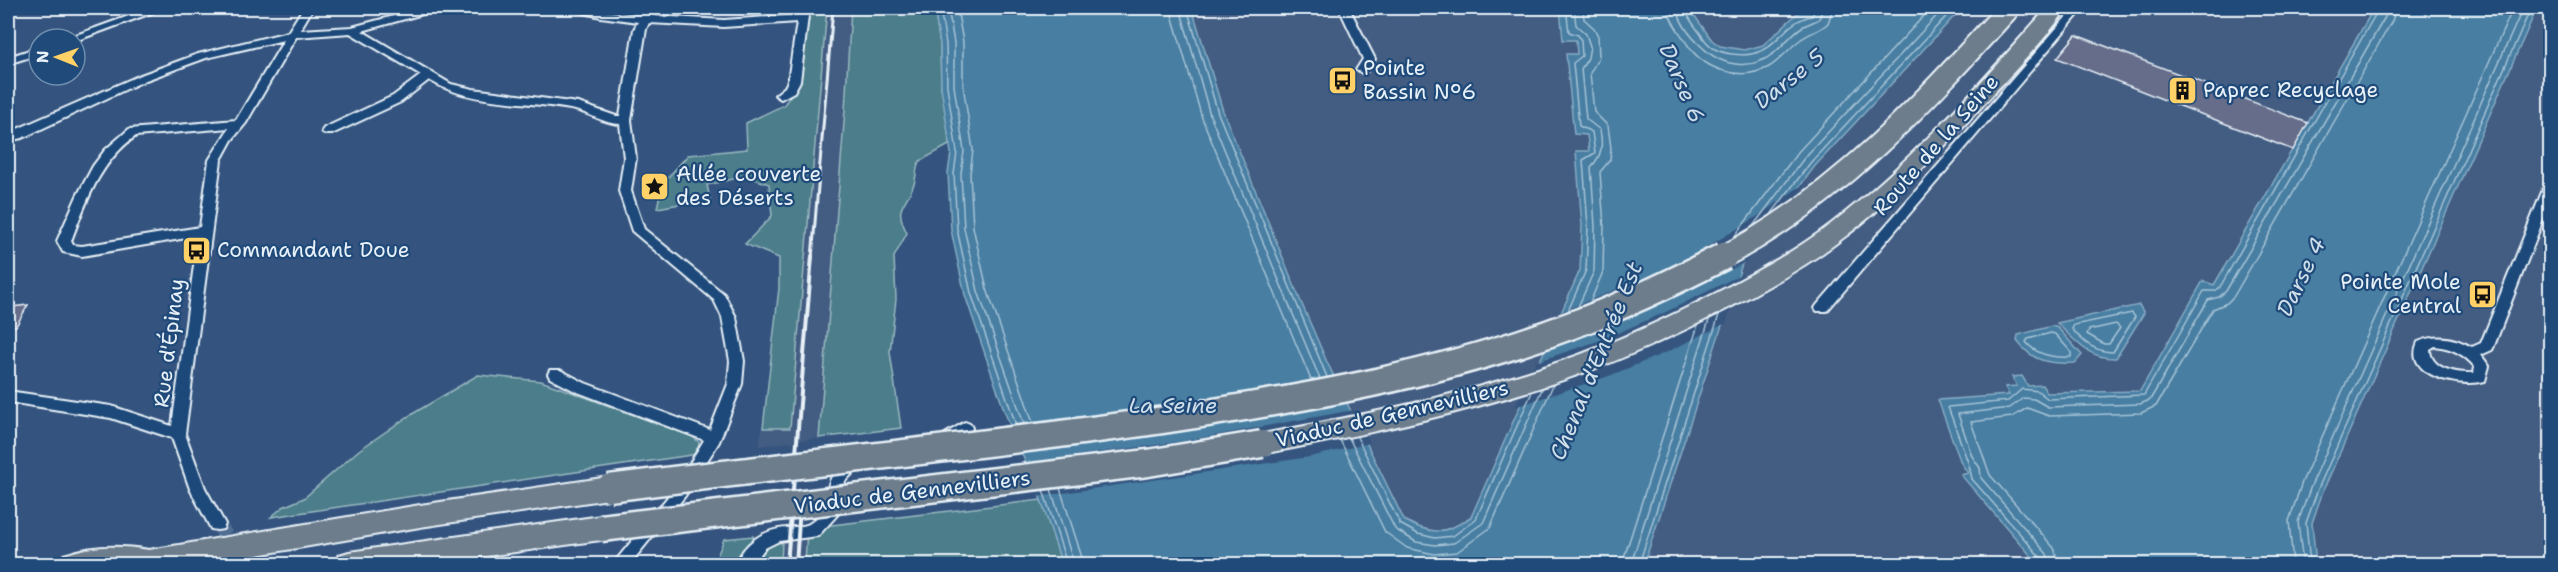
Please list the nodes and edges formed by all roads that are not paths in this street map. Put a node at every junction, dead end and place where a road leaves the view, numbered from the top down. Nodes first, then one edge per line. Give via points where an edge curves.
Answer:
1 (160, 8) edge
2 (308, 8) edge
3 (433, 8) edge
4 (576, 8) edge
5 (657, 8) edge
6 (1344, 8) edge
7 (2009, 8) edge
8 (2057, 8) edge
9 (2079, 8) edge
10 (803, 13) edge
11 (645, 19) junction
12 (352, 30) junction
13 (87, 33) edge
14 (293, 34) junction
15 (27, 54) edge
16 (8, 61) edge
17 (1362, 70) dead end
18 (427, 76) junction
19 (781, 96) dead end
20 (625, 120) junction
21 (240, 123) junction
22 (328, 131) dead end
23 (8, 137) edge
24 (2550, 187) edge
25 (205, 230) junction
26 (1822, 308) dead end
27 (2471, 354) dead end
28 (555, 374) dead end
29 (8, 397) edge
30 (966, 428) dead end
31 (178, 434) junction
32 (714, 438) junction
33 (217, 524) tunnel mouth
34 (143, 563) edge
35 (74, 564) edge
36 (349, 564) edge
37 (621, 564) edge
38 (744, 564) edge

1 - 13 street
2 - 14 street, Rue d'Épinay
3 - 12 street
4 - 11 street
5 - 11 street
6 - 17 street via 1370,59
7 - 34 highway, Viaduc de Gennevilliers, bridge via 1890,136 1814,200 1730,254 1646,296 1533,340 1410,374 1240,409 609,488
8 - 36 highway, Viaduc de Gennevilliers, bridge via 1914,166 1840,229 1766,278 1674,324 1551,374 1454,403 1346,428 1159,461 601,528
9 - 26 street, Route de la Seine
10 - 11 street via 726,24
10 - 19 street via 794,81
11 - 20 street
12 - 14 street
12 - 18 street
14 - 21 street, Rue d'Épinay
14 - 23 street via 192,60 141,78
15 - 16 street
18 - 20 street via 473,93 578,107
18 - 22 street via 397,99
20 - 32 street via 630,158 625,191 638,231 719,297 729,317 737,361 735,384
21 - 25 street, Rue d'Épinay via 215,160
21 - 25 street via 133,132 123,137 89,184 64,241 68,249 82,251
24 - 27 street via 2487,346
25 - 31 street, Rue d'Épinay
28 - 32 street
29 - 31 street via 111,412
30 - 38 street via 935,447 847,467 838,478 831,513 825,519 812,531 759,543
31 - 33 street, Rue d'Épinay via 198,489
32 - 37 street via 680,492
34 - 35 highway, Viaduc de Gennevilliers via 117,557

